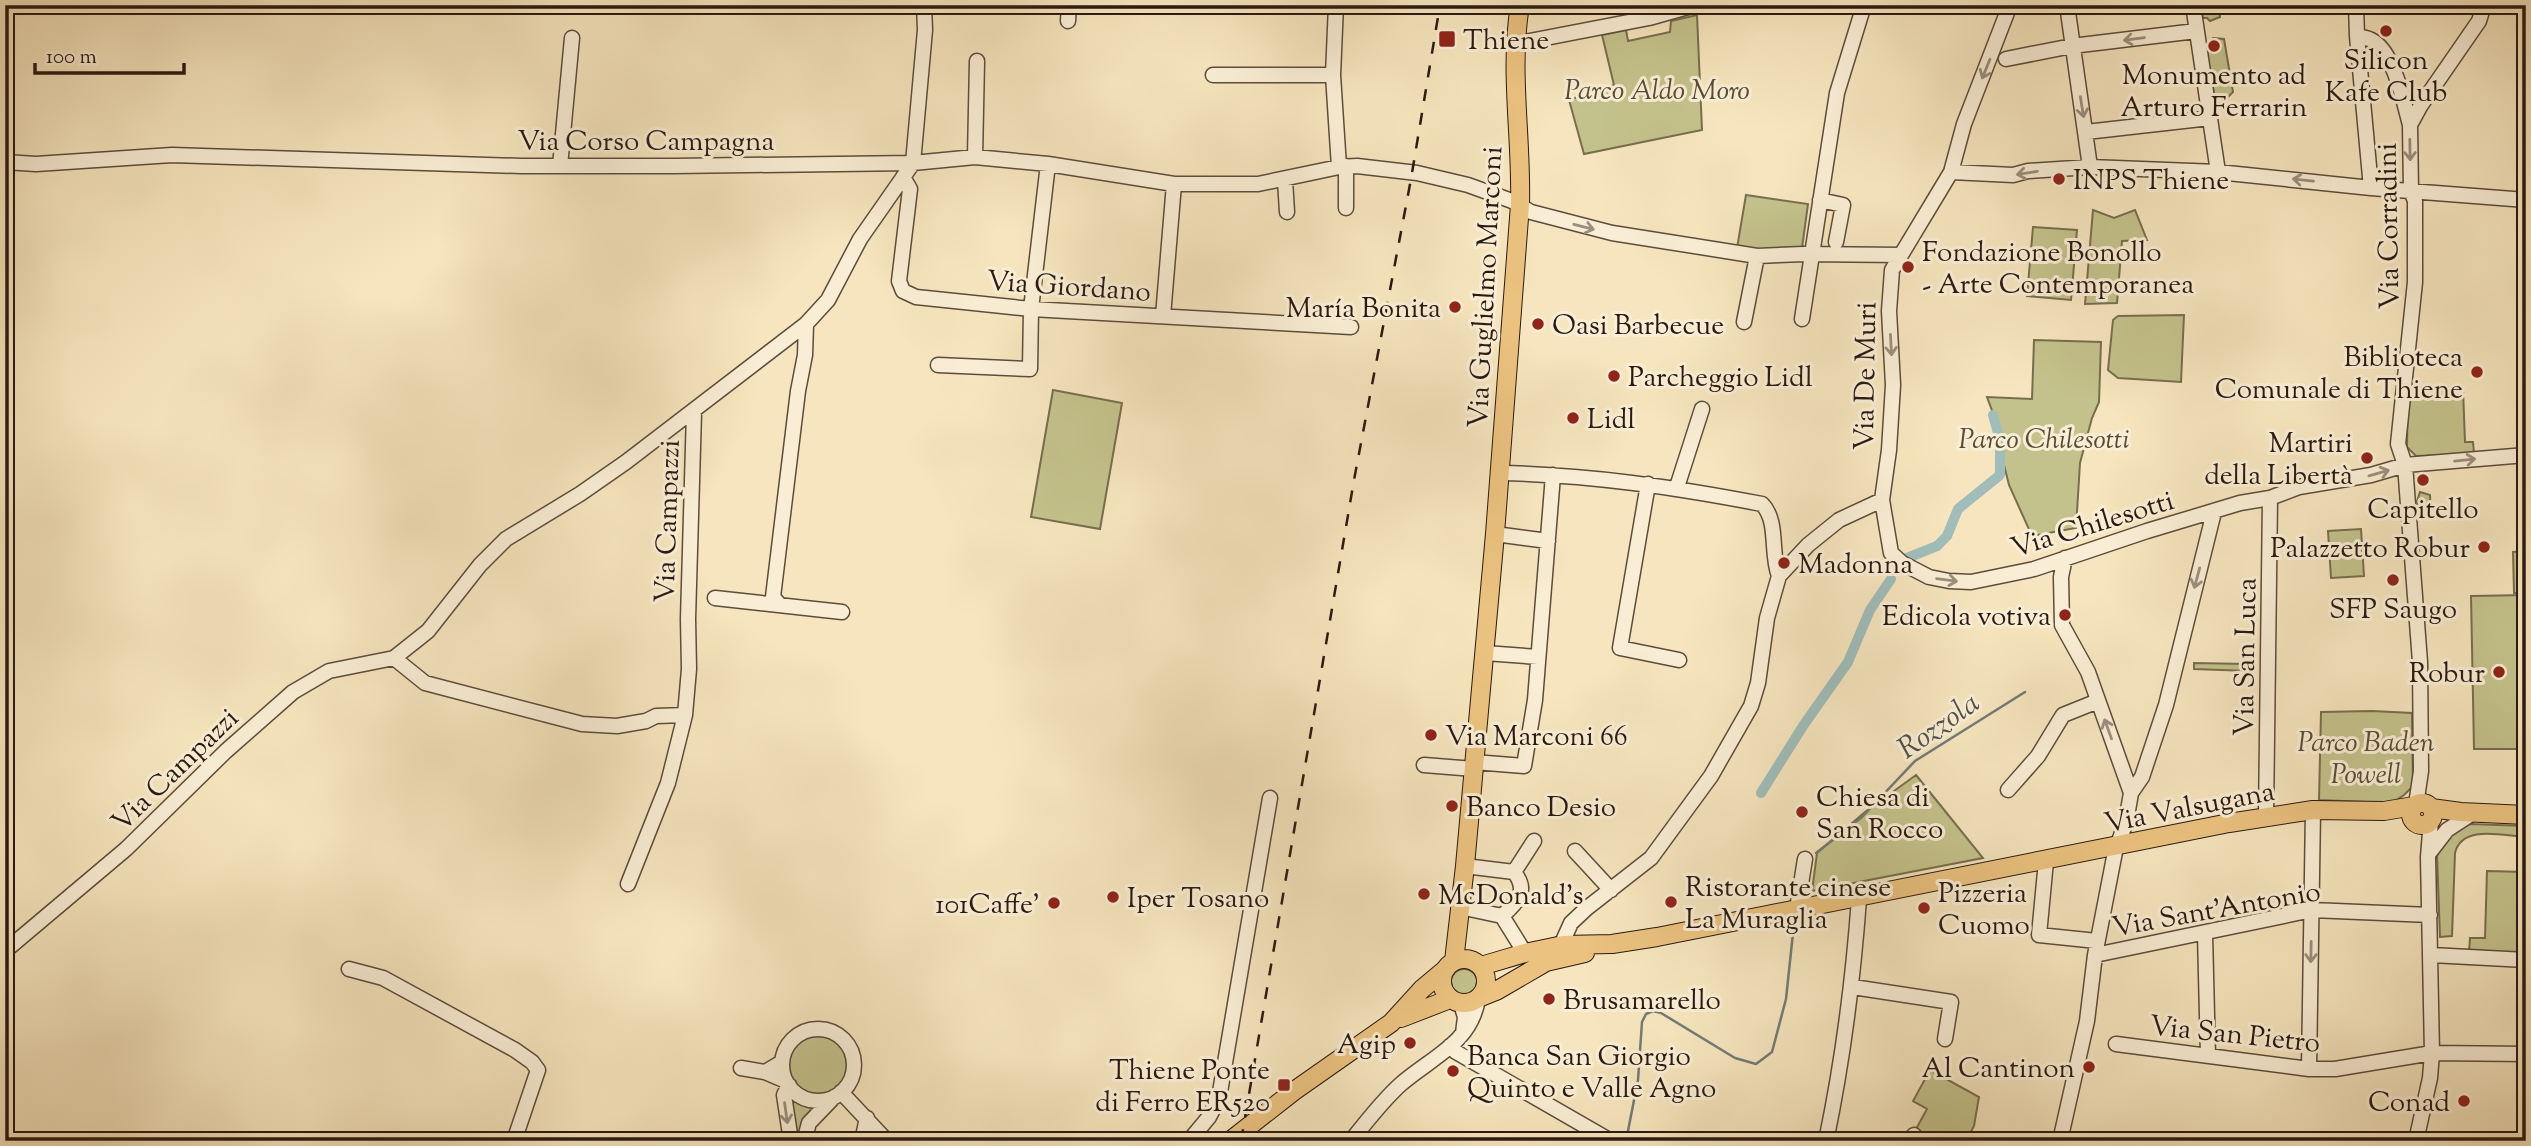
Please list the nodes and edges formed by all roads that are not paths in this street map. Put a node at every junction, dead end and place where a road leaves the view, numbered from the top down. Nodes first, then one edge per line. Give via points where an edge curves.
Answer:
1 (924, 5) edge
2 (1069, 5) edge
3 (1336, 5) edge
4 (1520, 5) edge
5 (1695, 5) edge
6 (1864, 5) edge
7 (2010, 5) edge
8 (2067, 5) edge
9 (2193, 5) edge
10 (2356, 5) edge
11 (2484, 5) edge
12 (1679, 8) edge
13 (1068, 21) dead end
14 (2196, 31) junction
15 (2357, 36) junction
16 (572, 38) dead end
17 (1514, 44) junction
18 (2072, 46) junction
19 (2006, 59) dead end
20 (977, 61) dead end
21 (1213, 75) dead end
22 (1333, 75) junction
23 (2210, 118) junction
24 (2410, 125) junction
25 (2086, 132) junction
26 (975, 157) junction
27 (5, 163) edge
28 (913, 163) junction
29 (1048, 164) junction
30 (560, 166) junction
31 (1343, 166) junction
32 (2090, 167) junction
33 (1951, 172) junction
34 (2218, 172) junction
35 (903, 177) junction
36 (1285, 180) junction
37 (1174, 184) junction
38 (2371, 188) junction
39 (2411, 191) junction
40 (1820, 200) junction
41 (2526, 200) edge
42 (1520, 205) junction
43 (1346, 208) dead end
44 (1287, 212) dead end
45 (1836, 242) dead end
46 (1811, 254) junction
47 (1901, 255) junction
48 (1757, 256) junction
49 (1031, 309) junction
50 (1163, 316) junction
51 (1802, 319) dead end
52 (1744, 322) dead end
53 (807, 324) junction
54 (1351, 327) dead end
55 (938, 365) dead end
56 (1702, 408) dead end
57 (694, 412) junction
58 (2526, 455) edge
59 (2405, 465) junction
60 (1500, 473) junction
61 (1553, 475) junction
62 (1648, 484) junction
63 (1677, 487) junction
64 (2270, 498) junction
65 (1882, 500) junction
66 (2214, 512) junction
67 (1495, 534) junction
68 (1548, 541) junction
69 (2065, 558) junction
70 (1779, 576) junction
71 (715, 598) dead end
72 (779, 604) junction
73 (842, 612) dead end
74 (1485, 653) junction
75 (1538, 657) junction
76 (394, 658) junction
77 (1679, 660) dead end
78 (2098, 701) junction
79 (685, 715) junction
80 (1424, 765) dead end
81 (1474, 765) junction
82 (2008, 790) dead end
83 (2131, 793) junction
84 (1270, 798) dead end
85 (2313, 810) junction
86 (2467, 812) junction
87 (2423, 813) junction
88 (2526, 815) edge
89 (2266, 817) junction
90 (1534, 841) dead end
91 (2118, 846) junction
92 (1575, 851) dead end
93 (2428, 852) junction
94 (1805, 859) dead end
95 (2046, 861) junction
96 (1465, 866) junction
97 (1514, 872) junction
98 (628, 884) dead end
99 (1611, 890) junction
100 (1859, 899) junction
101 (1797, 909) junction
102 (1460, 910) junction
103 (2312, 910) junction
104 (2430, 915) junction
105 (1502, 916) junction
106 (2205, 934) junction
107 (1612, 944) junction
108 (1563, 945) junction
109 (2096, 948) junction
110 (5, 951) edge
111 (1520, 955) junction
112 (2431, 956) junction
113 (2526, 960) edge
114 (1477, 964) junction
115 (1542, 964) junction
116 (1450, 965) junction
117 (349, 969) dead end
118 (1853, 987) junction
119 (1422, 989) junction
120 (1468, 1000) junction
121 (1391, 1023) junction
122 (1945, 1039) dead end
123 (2116, 1044) dead end
124 (1450, 1046) junction
125 (2432, 1053) junction
126 (2526, 1054) edge
127 (2208, 1055) junction
128 (782, 1062) junction
129 (741, 1068) dead end
130 (2309, 1069) junction
131 (765, 1072) junction
132 (787, 1083) junction
133 (837, 1095) junction
134 (867, 1118) junction
135 (1234, 1138) edge
136 (1357, 1139) edge
137 (514, 1141) edge
138 (791, 1141) edge
139 (804, 1141) edge
140 (862, 1141) edge
141 (887, 1141) edge
142 (1189, 1141) edge
143 (1611, 1141) edge
144 (1826, 1141) edge
145 (2060, 1141) edge
146 (2416, 1141) edge

1 - 28 street
2 - 13 street
3 - 22 street
4 - 17 main road, Via Guglielmo Marconi
5 - 12 street
6 - 40 street via 1838,93
7 -> 33 street, Via De Muri via 1964,124
8 - 18 street
9 - 14 street
10 - 15 street
11 - 24 street, Via Corradini via 2479,21
12 - 17 street
14 -> 18 street
14 - 23 street
15 - 24 street via 2374,41 2386,55
15 - 38 street
16 - 30 street
17 - 42 main road, Via Guglielmo Marconi
18 - 19 street
18 -> 25 street
20 - 26 street
21 - 22 street
22 - 31 street
23 - 25 street
23 - 34 street
24 -> 39 street, Via Corradini
25 - 32 street
26 - 28 street, Via Corso Campagna
26 - 29 street, Via Corso Campagna
27 - 30 street, Via Corso Campagna via 172,155
28 - 30 street, Via Corso Campagna
28 - 35 street, Via Campazzi
29 - 37 street, Via Corso Campagna
29 - 49 street
31 - 36 street, Via Corso Campagna
31 - 42 street, Via Corso Campagna via 1417,173
31 - 43 street
32 -> 33 street via 2013,175
32 - 34 street
33 - 47 street, Via De Muri
38 -> 34 street
35 - 49 street, Via Giordano via 911,189 899,281 903,290 916,297
35 - 53 street, Via Campazzi via 860,239 828,300
36 - 37 street, Via Corso Campagna
36 - 44 street
37 - 50 street
38 - 39 street
39 - 41 street
39 - 59 street, Via Corradini via 2415,201 2415,282 2398,432
40 - 45 street via 1843,205
40 - 46 street
42 -> 48 street, Via Corso Campagna via 1612,233
42 - 60 main road, Via Guglielmo Marconi
46 - 47 street, Via Corso Campagna
46 - 48 street, Via Corso Campagna
46 - 51 street
47 -> 65 street, Via De Muri via 1892,270 1889,311 1894,385
48 - 52 street
49 - 50 street, Via Giordano
49 - 55 street via 1030,369
50 - 54 street, Via Giordano
53 - 57 street, Via Campazzi
53 - 72 street via 776,571 783,579
56 - 63 street
57 - 76 street, Via Campazzi via 580,494 506,539 428,631
57 - 79 street, Via Campazzi
59 -> 58 street, Via Chilesotti
64 -> 59 street, Via Chilesotti via 2299,487
59 - 87 street, Via Corradini via 2420,662
60 - 61 street
60 - 67 main road, Via Guglielmo Marconi
61 - 62 street
61 - 68 street
62 - 63 street
62 - 77 street via 1620,648
63 - 70 street via 1762,504 1771,522
64 - 66 street, Via Chilesotti
64 - 89 street, Via San Luca
65 -> 69 street, Via Chilesotti via 1891,553 1929,577 1971,582
65 - 70 street via 1839,520
66 - 69 street, Via Chilesotti
66 -> 83 street via 2166,705 2142,777
67 - 68 street
67 - 74 main road, Via Guglielmo Marconi
68 - 75 street
69 - 78 street via 2062,625
70 - 99 street via 1767,618 1758,684 1746,716 1711,776 1651,858
71 - 72 street
72 - 73 street
74 - 75 street
74 - 81 main road, Via Guglielmo Marconi
75 - 81 street via 1524,766
76 - 79 street via 425,684 582,724 617,726 656,716
76 - 110 street, Via Campazzi via 329,671 293,692 126,849
78 - 82 street via 2063,715 2038,756
83 -> 78 street
79 - 98 street, Via Campazzi via 668,783
80 - 81 street
81 - 96 main road, Via Guglielmo Marconi
83 - 91 street
84 - 142 street via 1219,1097
85 - 87 main road, Via Valsugana
85 - 89 main road, Via Valsugana
85 - 103 street
86 - 87 main road, Via Valsugana
86 - 88 main road, Via Valsugana
86 - 93 street
87 - 93 street
89 - 91 main road, Via Valsugana
90 - 97 street
91 - 95 main road, Via Valsugana
91 - 109 street
92 - 99 street
93 - 104 street
94 - 101 street
95 - 100 main road, Via Valsugana
95 - 109 street via 2039,935
96 - 97 street
96 - 102 main road, Via Guglielmo Marconi
97 - 105 street via 1522,888
99 - 108 street via 1571,923
100 - 101 main road, Via Valsugana
100 - 118 street
101 - 107 main road, Via Valsugana
102 - 105 street
102 - 114 main road, Via Guglielmo Marconi via 1468,952
102 - 116 main road, Via Guglielmo Marconi
102 - 119 main road, Via Guglielmo Marconi via 1442,958
103 - 104 street, Via Sant'Antonio
103 - 106 street, Via Sant'Antonio
103 -> 130 street
104 - 112 street
105 - 111 street
106 - 109 street, Via Sant'Antonio
106 - 127 street
107 - 108 main road, Via Valsugana
107 - 115 main road, Via Valsugana
108 - 111 main road, Via Valsugana
108 - 115 street, Via Valsugana
109 - 145 street via 2087,1021
111 - 114 main road, Via Valsugana
111 - 115 street
112 - 113 street
112 - 125 street
114 - 116 main road via 1466,959
114 - 120 main road, Via Guglielmo Marconi via 1487,981
115 - 120 main road, Via Valsugana via 1496,991
116 - 119 main road, Via Guglielmo Marconi
116 - 120 main road, Via Guglielmo Marconi via 1442,985
117 - 137 street via 383,978 532,1062 538,1070
118 - 122 street via 1951,1002
118 - 144 street
119 - 121 main road, Via Guglielmo Marconi
120 - 121 main road, Via Guglielmo Marconi
120 - 124 street via 1463,1035
121 - 135 main road, Via Guglielmo Marconi
123 - 127 street, Via San Pietro
124 - 136 street via 1401,1084
124 - 143 street
125 - 126 street, Via San Pietro
125 - 130 street, Via San Pietro
125 - 146 street
127 - 130 street, Via San Pietro
128 - 131 street
128 - 132 street
128 - 133 street via 797,1035 816,1029 832,1032 847,1044 854,1062 849,1083
129 - 131 street
131 - 132 street
132 - 133 street via 804,1098
132 -> 138 street via 784,1095
133 - 134 street
133 - 139 street via 809,1123
134 - 140 street
134 - 141 street

